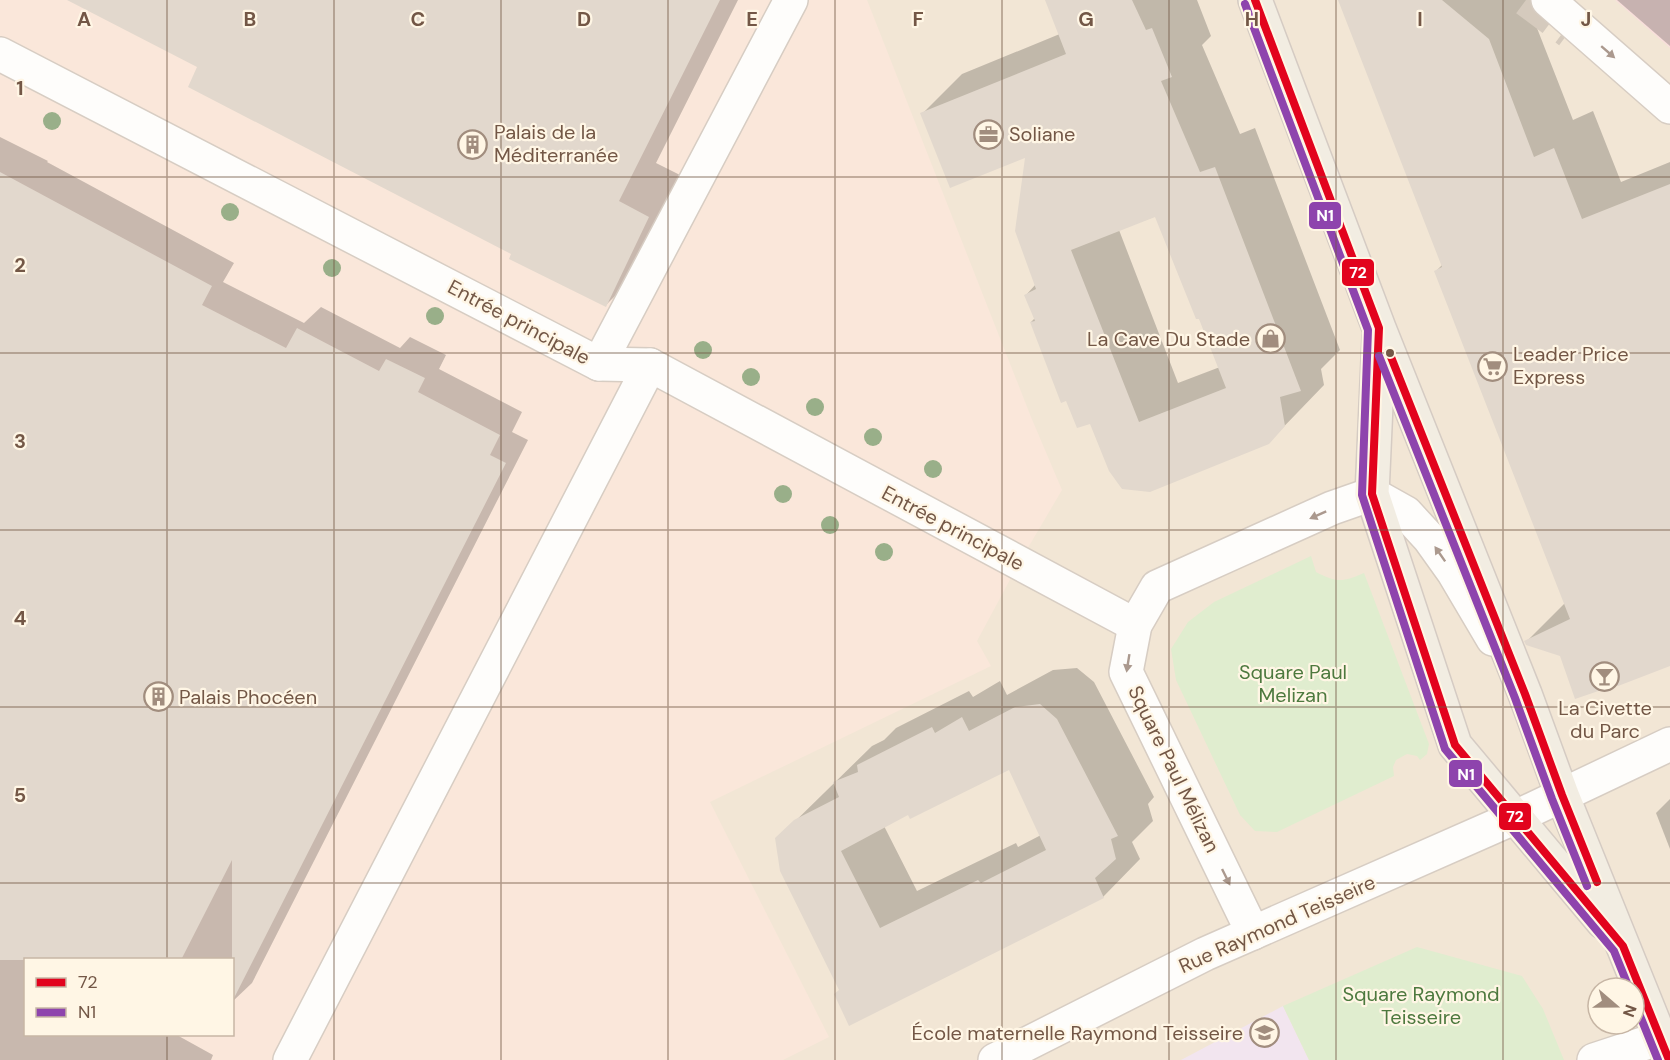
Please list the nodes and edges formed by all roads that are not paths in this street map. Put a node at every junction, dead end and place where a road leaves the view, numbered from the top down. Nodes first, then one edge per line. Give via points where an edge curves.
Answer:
1 (791, 0) edge
2 (1255, 0) edge
3 (1548, 0) edge
4 (0, 54) edge
5 (1670, 107) edge
6 (1379, 328) junction
7 (599, 364) junction
8 (650, 365) junction
9 (1372, 494) junction
10 (1135, 626) junction
11 (1525, 694) junction
12 (1670, 744) edge
13 (1562, 795) junction
14 (1516, 817) junction
15 (1254, 933) junction
16 (1623, 946) junction
17 (1665, 1049) edge
18 (290, 1060) edge
19 (995, 1060) edge
20 (1594, 1060) edge

1 - 7 street
2 - 6 main road
3 -> 5 street
4 - 7 street, Entrée principale
6 - 9 main road
6 - 11 main road
7 - 8 street, Entrée principale
8 - 10 street, Entrée principale
8 - 18 street
9 -> 10 street, Square Paul Mélizan via 1332,508 1157,587
11 -> 9 street via 1429,538 1406,513
9 - 14 main road via 1455,745
10 -> 15 street, Square Paul Mélizan via 1126,672
11 - 13 main road
12 - 13 street, Rue Raymond Teisseire
13 - 14 street, Rue Raymond Teisseire
13 - 16 main road
14 - 15 street, Rue Raymond Teisseire
14 - 16 main road
15 - 19 street, Rue Raymond Teisseire
16 - 17 main road
17 - 20 street

